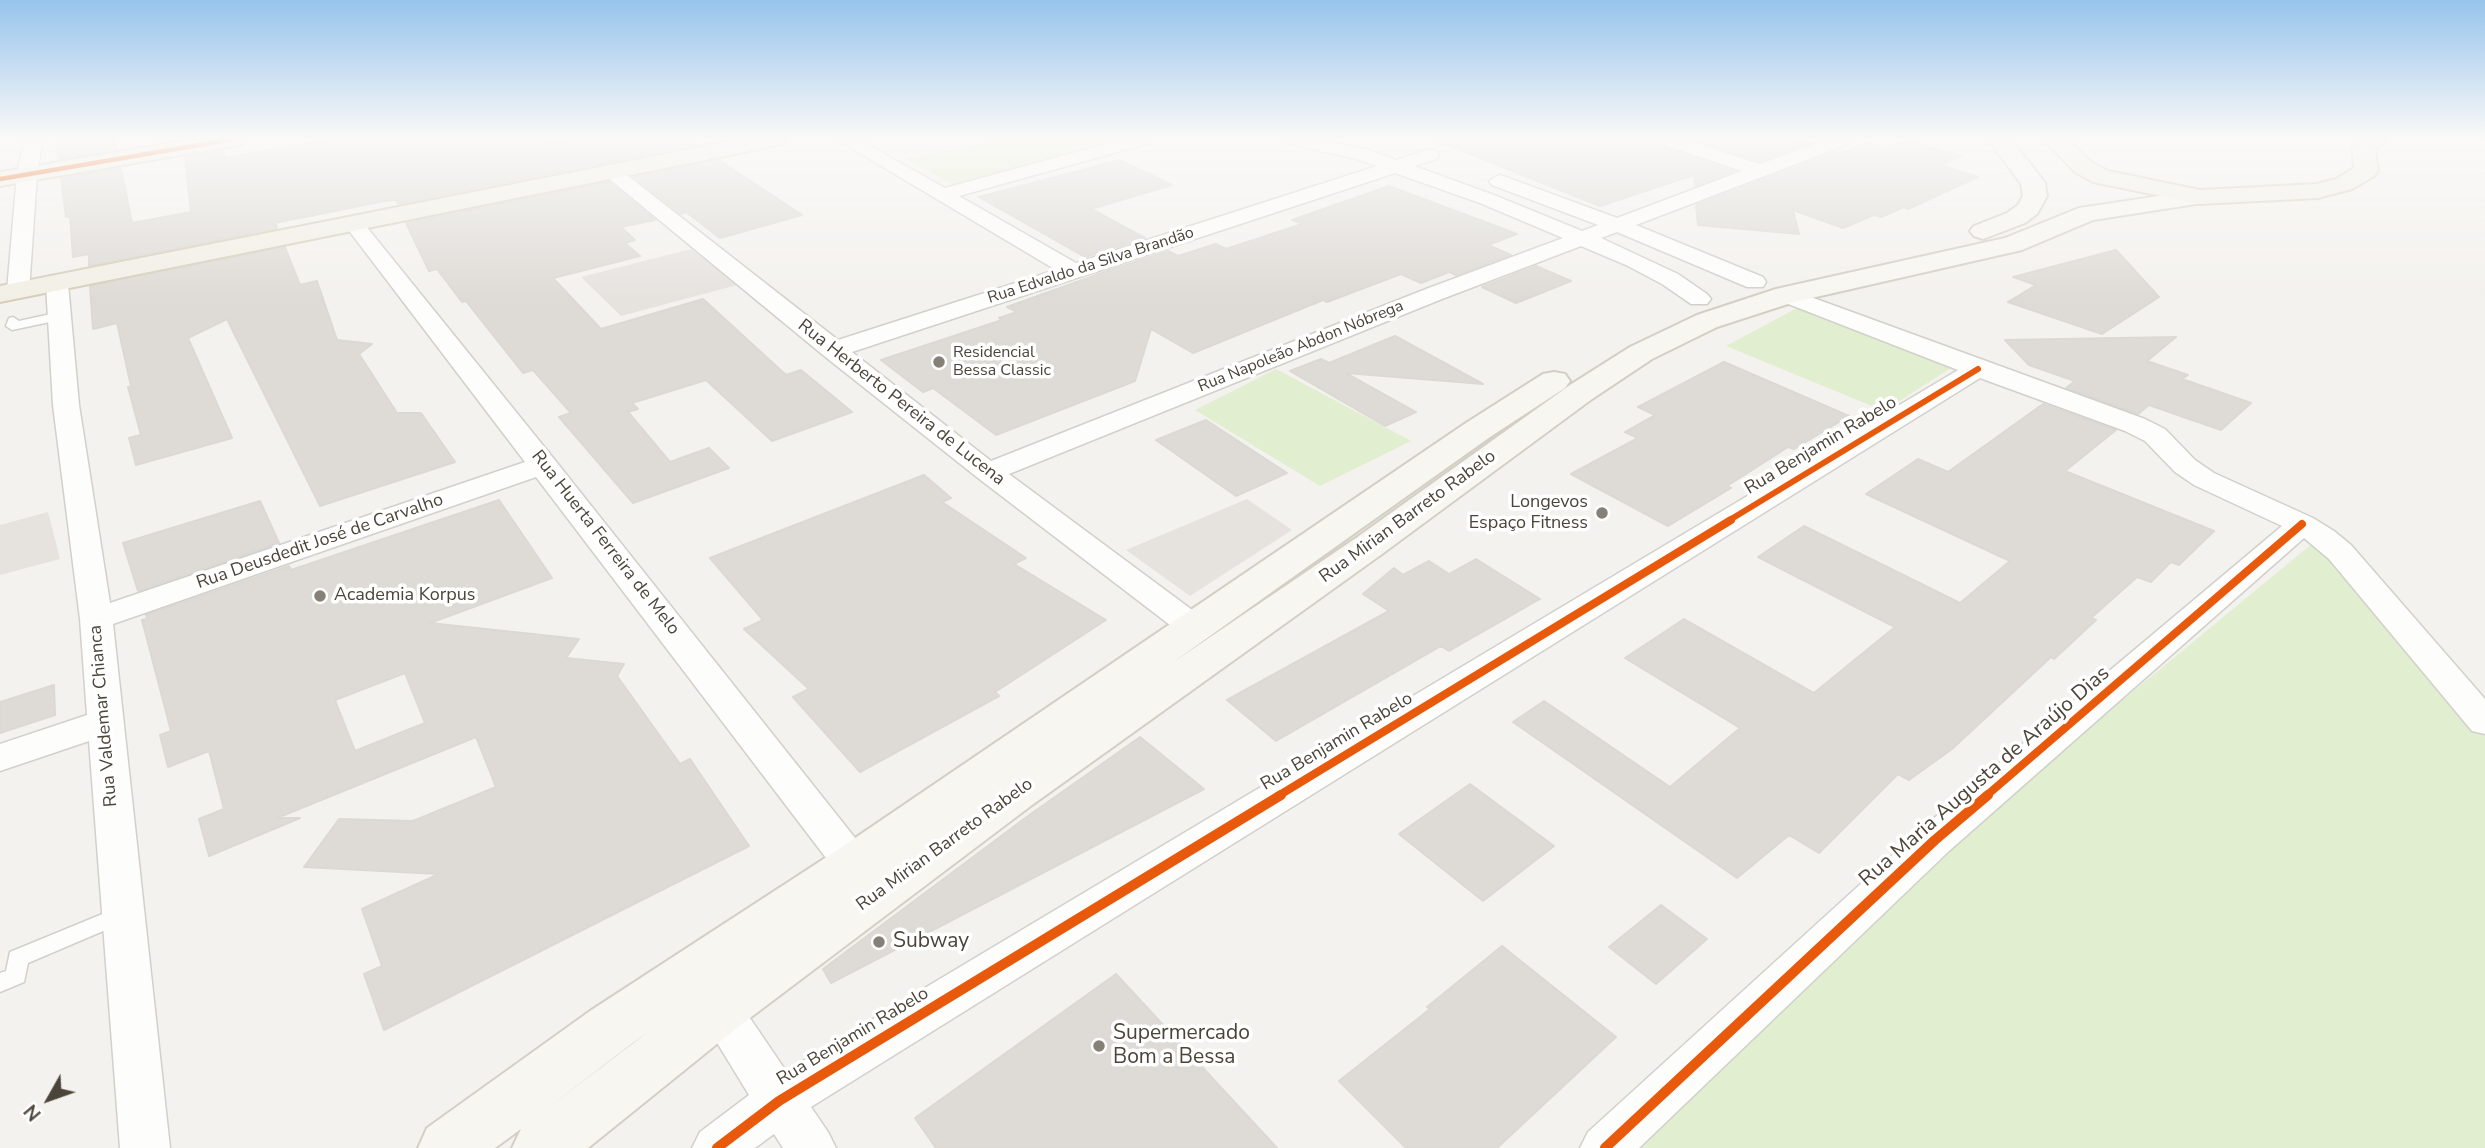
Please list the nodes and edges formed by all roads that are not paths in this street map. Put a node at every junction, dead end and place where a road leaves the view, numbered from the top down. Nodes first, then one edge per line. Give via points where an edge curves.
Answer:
1 (25, 193) edge
2 (509, 193) edge
3 (637, 193) edge
4 (938, 193) edge
5 (951, 193) edge
6 (1318, 193) edge
7 (1467, 193) edge
8 (1529, 193) edge
9 (1699, 193) edge
10 (2034, 193) edge
11 (2177, 193) edge
12 (2287, 193) edge
13 (942, 195) junction
14 (2200, 197) junction
15 (354, 224) junction
16 (1615, 225) junction
17 (1581, 237) junction
18 (1076, 272) junction
19 (1770, 288) junction
20 (11, 297) edge
21 (1699, 299) junction
22 (58, 300) junction
23 (13, 324) dead end
24 (832, 350) junction
25 (1978, 369) junction
26 (544, 465) junction
27 (988, 472) junction
28 (2302, 524) junction
29 (96, 619) junction
30 (1195, 628) junction
31 (106, 722) junction
32 (2485, 722) edge
33 (0, 758) edge
34 (853, 864) junction
35 (122, 914) junction
36 (0, 983) edge
37 (719, 1010) junction
38 (779, 1101) junction
39 (145, 1148) edge
40 (448, 1148) edge
41 (541, 1148) edge
42 (717, 1148) edge
43 (811, 1148) edge
44 (1605, 1148) edge

1 - 20 street
2 - 15 main road
3 - 24 street, Rua Herberto Pereira de Lucena
4 - 13 street
5 - 13 street
6 - 18 street, Rua Edvaldo da Silva Brandão
7 - 17 street
8 - 16 street
9 - 16 street, Rua Napoleão Abdon Nóbrega
10 - 19 main road, Rua Mirian Barreto Rabelo via 2028,209 2016,218 1981,232
11 - 14 main road
12 - 14 main road, Rua Mirian Barreto Rabelo
13 - 18 street
14 - 19 main road, Rua Mirian Barreto Rabelo via 2088,213 2014,244
15 - 22 main road
15 - 26 street, Rua Huerta Ferreira de Melo
16 - 17 street, Rua Napoleão Abdon Nóbrega
16 - 19 street
17 - 21 street via 1671,279
17 - 27 street, Rua Napoleão Abdon Nóbrega
18 - 24 street, Rua Edvaldo da Silva Brandão
19 - 21 main road, Rua Mirian Barreto Rabelo
19 - 25 street
19 - 37 main road, Rua Mirian Barreto Rabelo via 1743,307 1641,353 1581,392 1015,793
20 - 22 main road
21 - 30 main road, Rua Mirian Barreto Rabelo via 1635,330 1490,423
22 - 23 lane
22 - 29 street, Rua Valdemar Chianca via 66,405
24 - 27 street, Rua Herberto Pereira de Lucena
25 - 28 street via 2135,425 2155,435 2185,467 2204,479
25 - 38 street, Rua Benjamin Rabelo
26 - 29 street, Rua Deusdedit José de Carvalho
26 - 34 street, Rua Huerta Ferreira de Melo
27 - 30 street, Rua Herberto Pereira de Lucena
28 - 32 street via 2340,552
28 - 44 street, Rua Maria Augusta de Araújo Dias via 1935,840
29 - 31 street, Rua Valdemar Chianca
30 - 34 main road, Rua Mirian Barreto Rabelo
31 - 33 street
31 - 35 street, Rua Valdemar Chianca
34 - 40 main road, Rua Mirian Barreto Rabelo via 610,1028
35 - 36 lane via 18,958 16,976
35 - 39 street, Rua Valdemar Chianca
37 - 38 street
37 - 41 main road, Rua Mirian Barreto Rabelo
38 - 42 street, Rua Benjamin Rabelo
38 - 43 street

